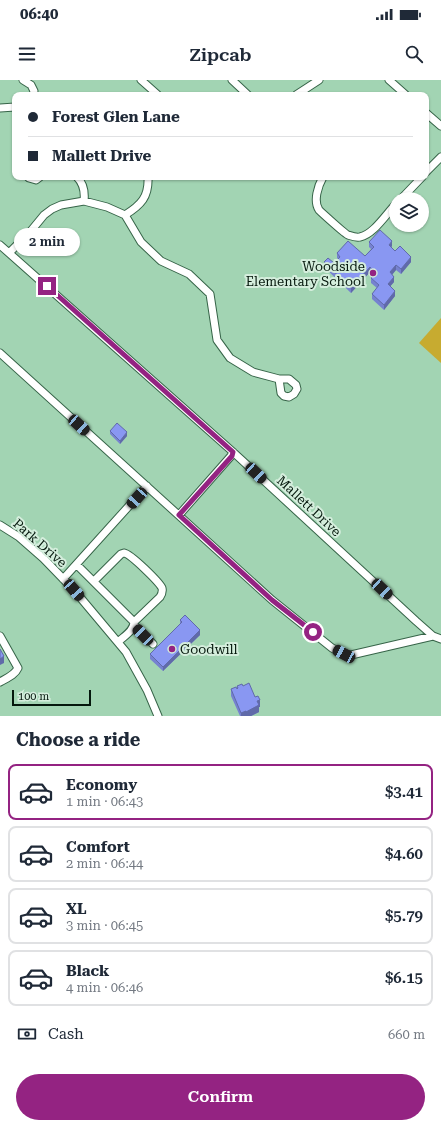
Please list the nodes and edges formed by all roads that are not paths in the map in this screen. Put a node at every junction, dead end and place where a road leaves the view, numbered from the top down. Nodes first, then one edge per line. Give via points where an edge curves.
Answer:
1 (23, 80) edge
2 (141, 80) edge
3 (232, 80) edge
4 (319, 80) edge
5 (389, 80) edge
6 (34, 92) edge
7 (155, 92) edge
8 (245, 92) edge
9 (301, 92) edge
10 (401, 92) edge
11 (12, 107) edge
12 (0, 108) edge
13 (429, 116) edge
14 (441, 126) edge
15 (441, 157) edge
16 (429, 169) edge
17 (80, 180) edge
18 (148, 180) edge
19 (321, 180) edge
20 (419, 180) edge
21 (408, 192) edge
22 (84, 202) junction
23 (389, 212) edge
24 (125, 216) junction
25 (0, 245) edge
26 (9, 253) junction
27 (0, 353) edge
28 (279, 379) dead end
29 (233, 452) junction
30 (147, 486) junction
31 (179, 515) junction
32 (0, 525) edge
33 (77, 565) junction
34 (63, 579) junction
35 (94, 581) junction
36 (134, 624) junction
37 (0, 636) edge
38 (433, 636) junction
39 (441, 639) edge
40 (118, 642) junction
41 (153, 644) dead end
42 (0, 682) edge
43 (158, 716) edge

1 - 6 street via 31,85
2 - 7 street
3 - 8 street
4 - 9 street
5 - 10 street
11 - 12 street
13 - 14 street
15 - 16 street
17 - 22 street via 85,193
18 - 24 street via 146,195 137,207
19 - 23 street via 317,192 319,210 347,235 358,238 366,235
20 - 21 street
22 - 24 street via 107,207
22 - 26 street via 72,202 52,209
24 - 28 street via 141,242 161,261 189,274 210,294 218,340 230,358 253,372
25 - 26 street, Mallett Drive
26 - 29 street, Mallett Drive
27 - 30 street
29 - 31 street
29 - 38 street, Mallett Drive
30 - 31 street
30 - 33 street
31 - 38 street via 272,600 332,648 344,654 351,655
32 - 34 street, Park Drive via 43,558
33 - 34 street
33 - 35 street
34 - 40 street, Park Drive
35 - 36 street
35 - 36 street via 124,552 160,585 163,590 160,598
36 - 40 street via 132,630
36 - 41 street
37 - 42 street via 18,668 13,675
38 - 39 street, Mallett Drive
40 - 43 street, Park Drive via 147,690

